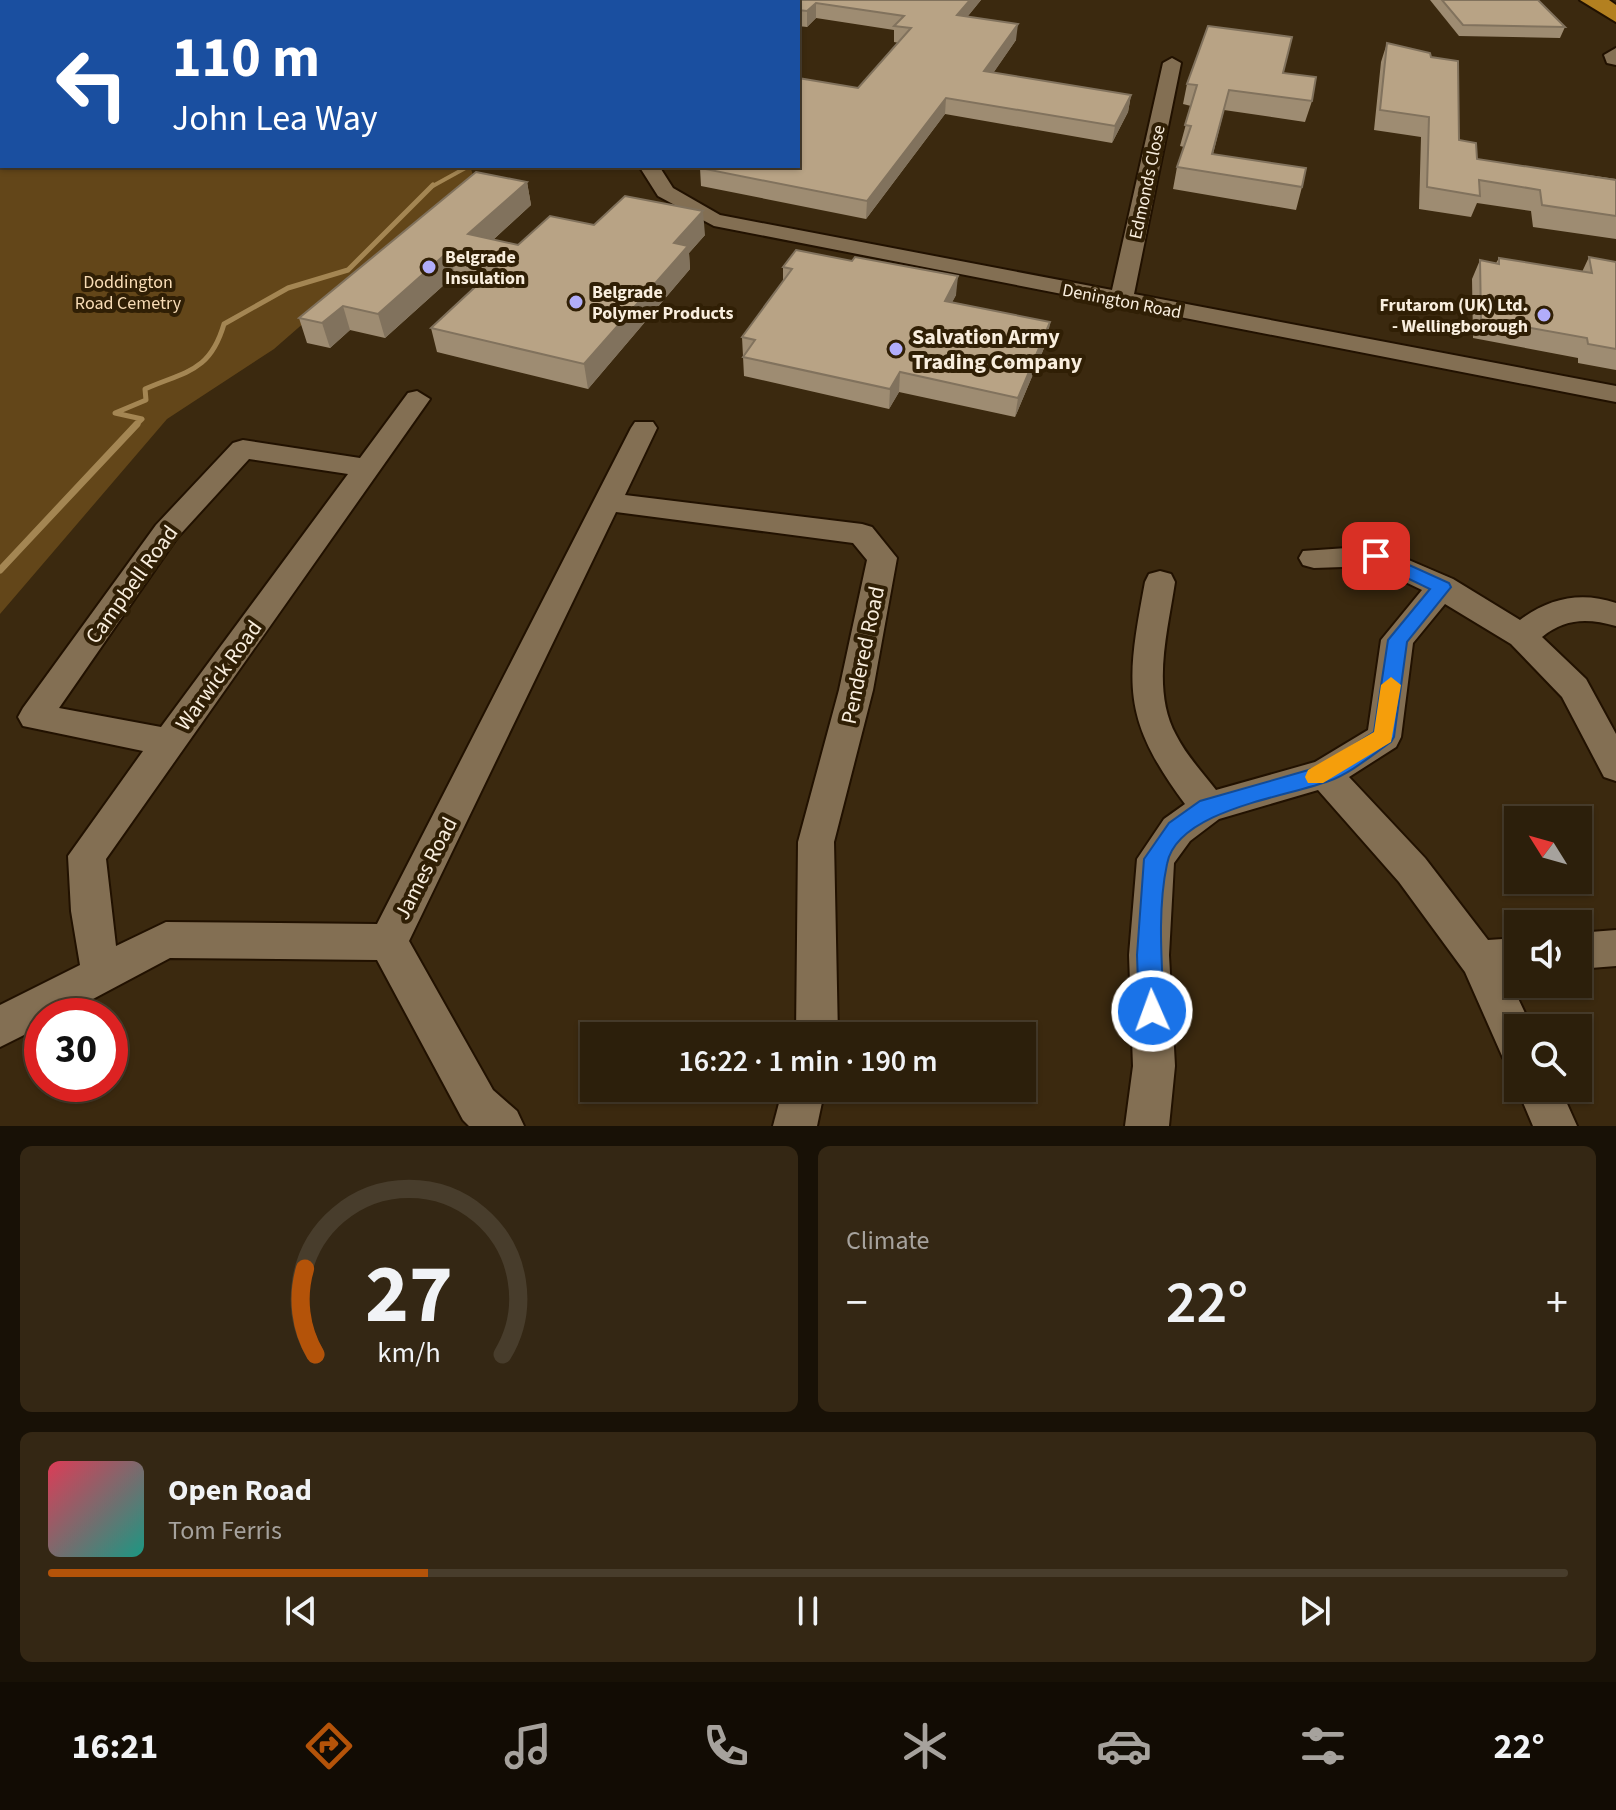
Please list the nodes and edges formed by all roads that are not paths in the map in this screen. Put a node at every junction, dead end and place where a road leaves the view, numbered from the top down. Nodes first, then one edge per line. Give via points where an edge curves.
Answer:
1 (1592, 0) edge
2 (1616, 15) edge
3 (1172, 63) dead end
4 (650, 168) edge
5 (1121, 301) junction
6 (1616, 394) edge
7 (417, 399) dead end
8 (644, 428) dead end
9 (366, 468) junction
10 (609, 502) junction
11 (1314, 558) dead end
12 (1160, 582) dead end
13 (1442, 587) junction
14 (1616, 615) edge
15 (1522, 636) junction
16 (170, 742) junction
17 (1616, 767) edge
18 (1325, 774) junction
19 (1208, 807) junction
20 (388, 942) junction
21 (1616, 948) edge
22 (1592, 950) edge
23 (1499, 957) edge
24 (101, 973) junction
25 (1511, 1014) edge
26 (817, 1022) edge
27 (0, 1027) edge
28 (801, 1102) edge
29 (1544, 1102) edge
30 (502, 1126) edge
31 (795, 1126) edge
32 (1147, 1126) edge
33 (1555, 1126) edge

1 - 2 highway
3 - 5 street, Edmonds Close
4 - 5 street, Denington Road via 665,192 714,220
5 - 6 street, Denington Road
7 - 9 street, Warwick Road
8 - 10 street, James Road
9 - 16 street, Warwick Road
9 - 16 street, Campbell Road via 243,449 166,532 35,717
10 - 20 street, James Road
10 - 26 street, Pendered Road via 862,534 882,558 856,690 816,842
11 - 13 street via 1376,556
12 - 19 street via 1147,665 1152,718 1169,754
13 - 15 street
13 - 18 street via 1397,640 1384,737
14 - 15 street via 1603,610 1553,611
15 - 17 street via 1574,688
16 - 24 street, Warwick Road via 87,856
18 - 19 street
18 - 23 street
19 - 32 street via 1177,830 1156,859 1149,955 1154,1066
20 - 24 street, James Road via 166,940
20 - 30 street via 478,1105
21 - 22 street
23 - 25 street
24 - 27 street, James Road
28 - 31 street
29 - 33 street

